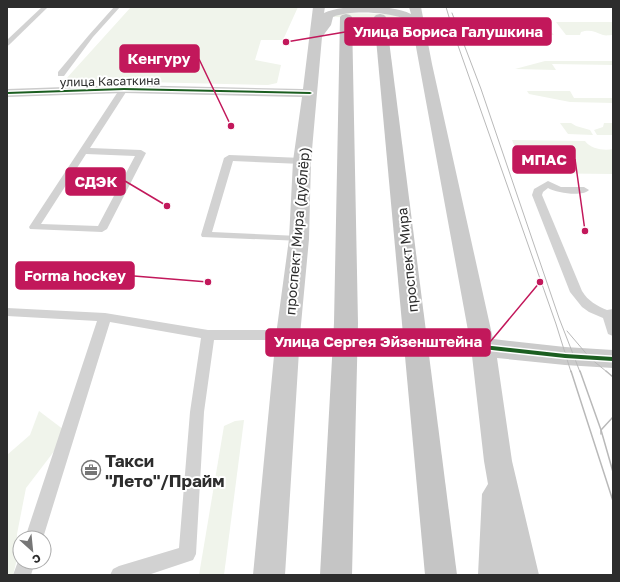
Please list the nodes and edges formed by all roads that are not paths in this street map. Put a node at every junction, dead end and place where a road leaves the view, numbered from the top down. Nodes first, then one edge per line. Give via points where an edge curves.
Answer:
1 (45, 7) edge
2 (117, 7) edge
3 (319, 7) edge
4 (415, 7) edge
5 (346, 17) dead end
6 (380, 17) dead end
7 (7, 33) edge
8 (18, 34) junction
9 (317, 35) junction
10 (421, 37) junction
11 (7, 44) edge
12 (60, 74) dead end
13 (124, 89) junction
14 (7, 93) edge
15 (310, 93) junction
16 (84, 151) junction
17 (302, 161) junction
18 (584, 190) dead end
19 (299, 239) junction
20 (7, 312) edge
21 (610, 314) edge
22 (105, 317) junction
23 (613, 331) edge
24 (208, 334) junction
25 (288, 335) junction
26 (483, 347) junction
27 (613, 359) edge
28 (498, 461) junction
29 (37, 530) edge
30 (495, 569) edge
31 (119, 575) edge
32 (269, 575) edge
33 (336, 575) edge
34 (441, 575) edge
35 (523, 575) edge

1 - 8 lane
2 - 12 lane
3 - 9 main road, проспект Мира (дублёр)
4 - 10 main road
5 - 33 main road via 346,323
6 - 34 main road, проспект Мира
7 - 8 lane
8 - 11 lane
9 - 10 main road via 325,25 328,15 348,11 399,12 407,17
9 - 15 main road, проспект Мира (дублёр)
10 - 26 main road
13 - 14 main road, улица Касаткина
13 - 15 main road, улица Касаткина
13 - 16 lane
15 - 17 main road, проспект Мира (дублёр)
16 - 16 lane via 51,202 34,227 102,229 141,153
17 - 19 main road, проспект Мира (дублёр)
17 - 19 lane via 229,158 206,235
18 - 21 lane via 559,190 548,184 538,191 537,195 576,292 589,307
19 - 25 main road, проспект Мира (дублёр)
20 - 22 lane
21 - 23 lane
22 - 24 lane
22 - 29 lane
24 - 25 lane
24 - 31 lane via 197,412 187,554
25 - 32 main road, проспект Мира (дублёр)
26 - 27 main road
26 - 28 main road
28 - 30 main road
28 - 35 main road

